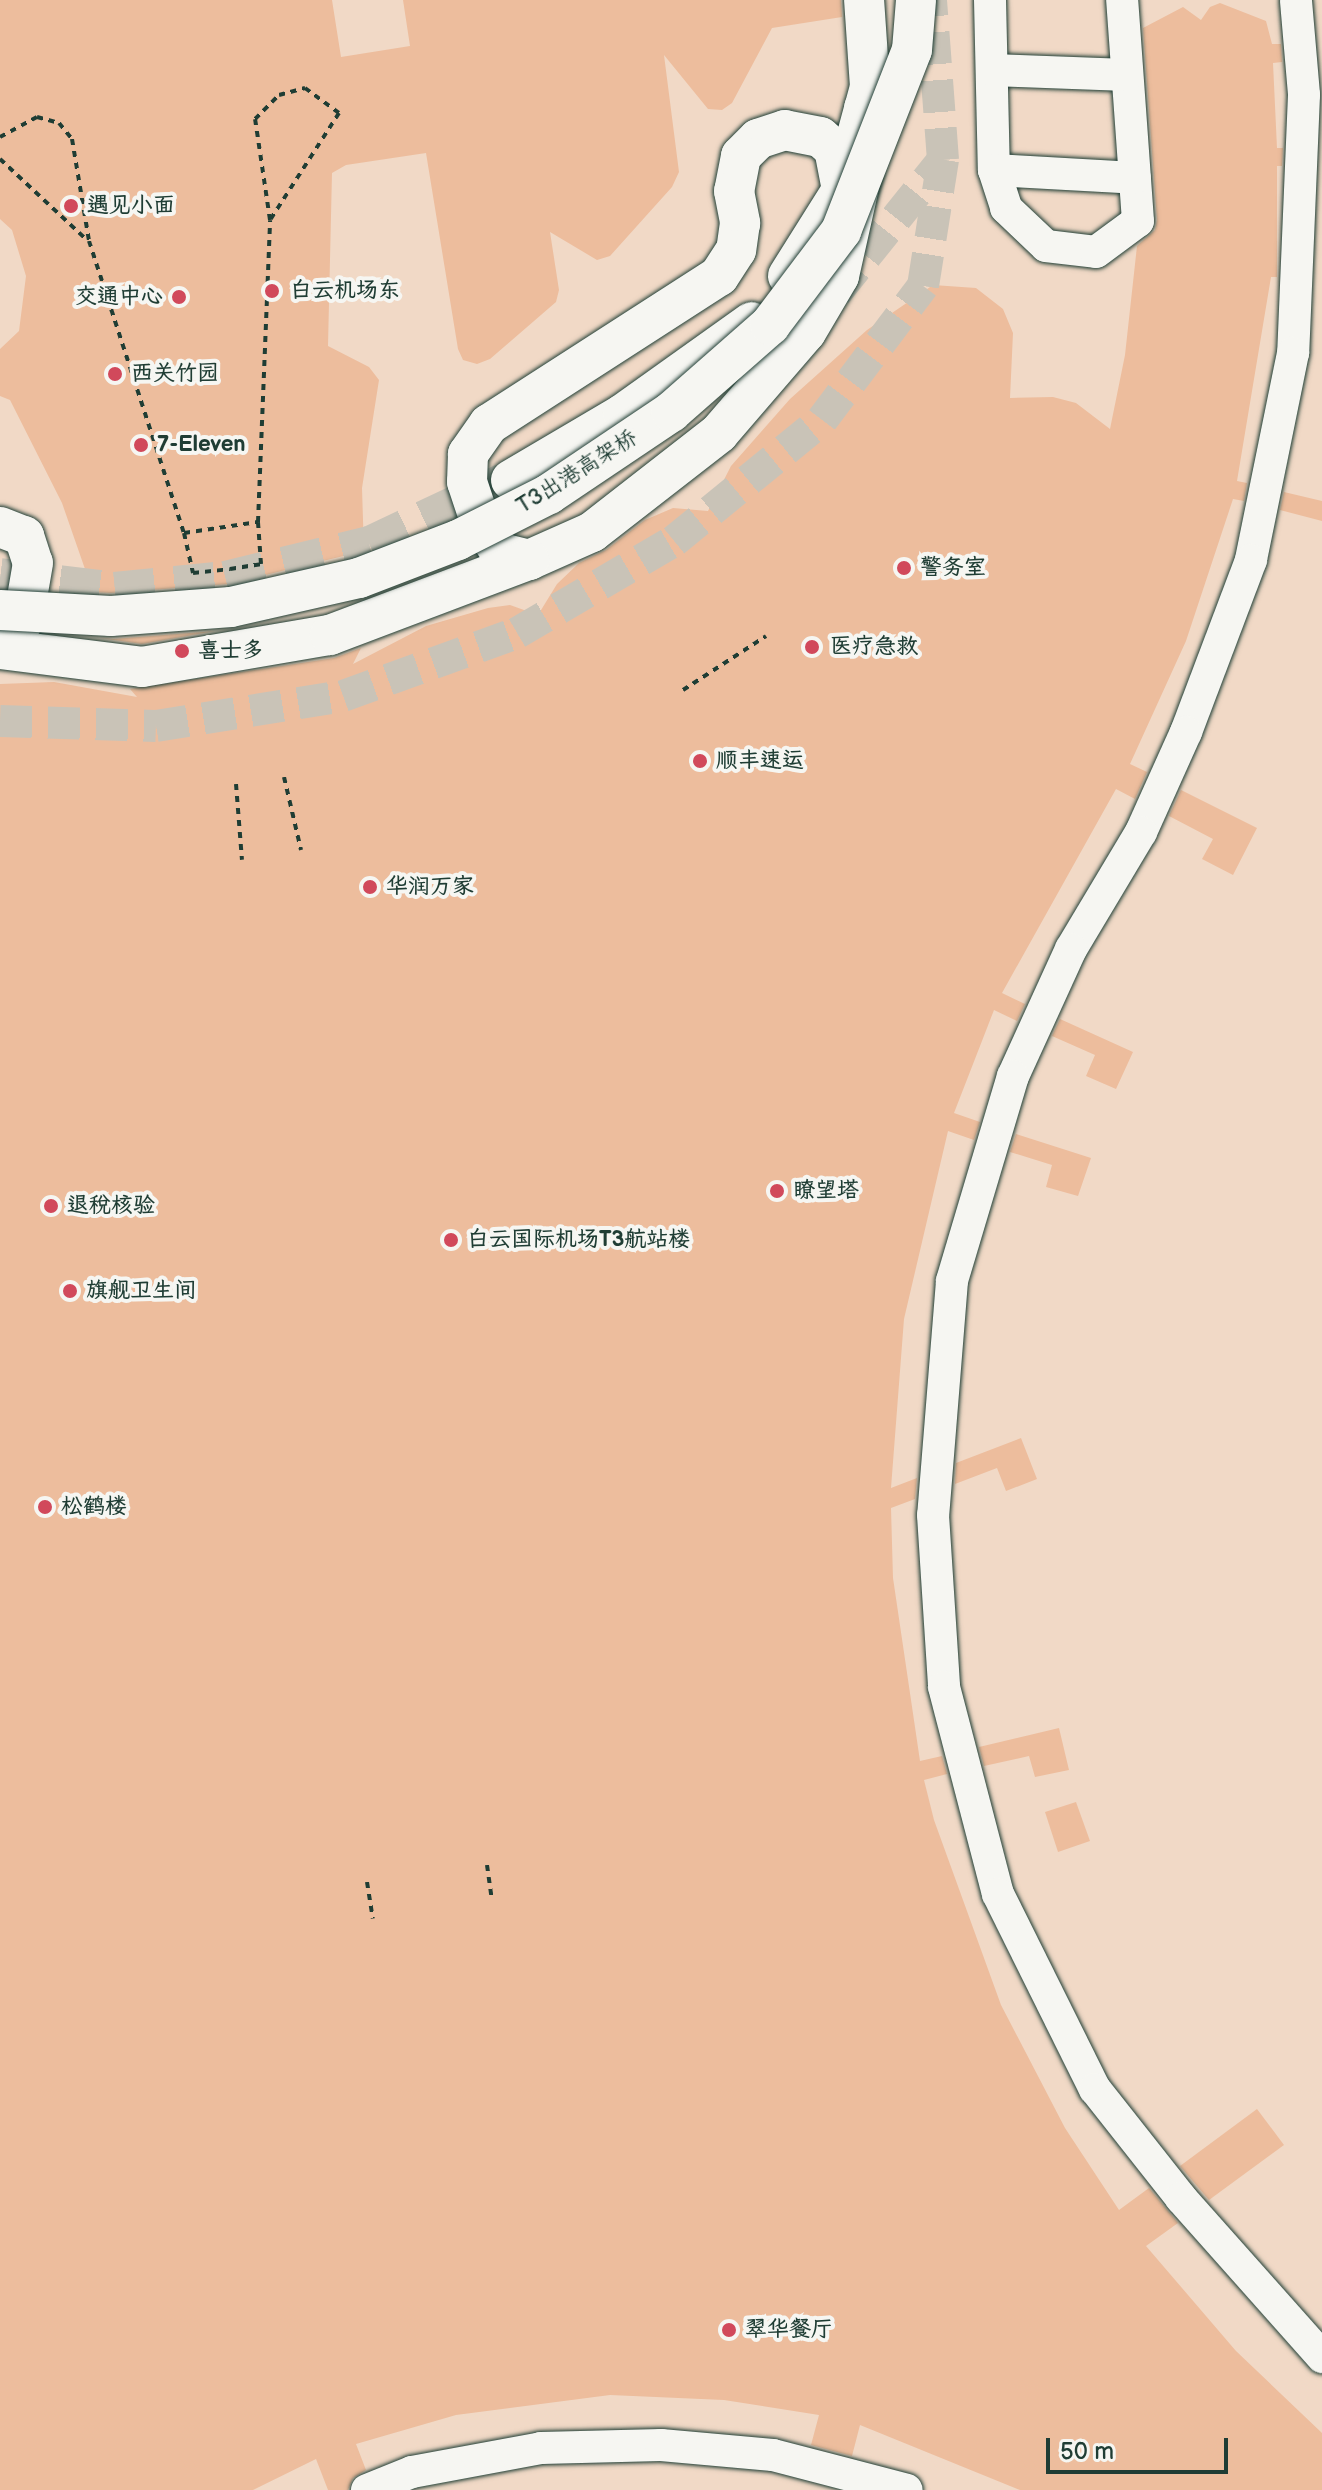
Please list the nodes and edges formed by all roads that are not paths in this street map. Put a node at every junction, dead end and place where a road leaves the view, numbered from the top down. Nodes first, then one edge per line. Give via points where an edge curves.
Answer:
1 (864, 0) edge
2 (916, 0) edge
3 (990, 0) edge
4 (1122, 0) edge
5 (1296, 1) edge
6 (992, 70) junction
7 (1127, 75) junction
8 (864, 108) junction
9 (994, 170) junction
10 (1135, 178) junction
11 (842, 190) junction
12 (511, 480) tunnel mouth
13 (0, 527) edge
14 (529, 560) junction
15 (0, 610) edge
16 (0, 642) edge
17 (0, 649) edge
18 (1322, 2357) edge
19 (367, 2490) edge
20 (907, 2490) edge

1 - 8 main road via 870,87
2 - 15 main road, T3出港高架桥, bridge via 912,50 841,231 770,325 671,412 549,494 458,540 359,578 231,607 111,616
3 - 6 lane
4 - 7 lane
5 - 18 lane via 1304,95 1293,353 1251,560 1186,732 1141,832 1071,949 1013,1076 952,1281 933,1515 944,1687 998,1894 1095,2089 1181,2198
6 - 7 lane
6 - 9 lane
7 - 10 lane
8 - 11 main road
8 - 14 main road via 862,173 839,276 806,332 719,433 592,532
9 - 10 lane
9 - 10 lane via 1006,208 1046,246 1096,252 1138,221
11 - 12 main road via 764,313 623,414
11 - 14 main road via 834,149 820,137 785,130 758,139 741,156 734,191 740,223 736,250 719,276 489,424 468,454 467,482 480,521 501,553
13 - 16 main road via 24,536 33,563 23,621
14 - 17 main road via 330,635 142,667
19 - 20 lane via 412,2472 541,2448 661,2445 773,2455

